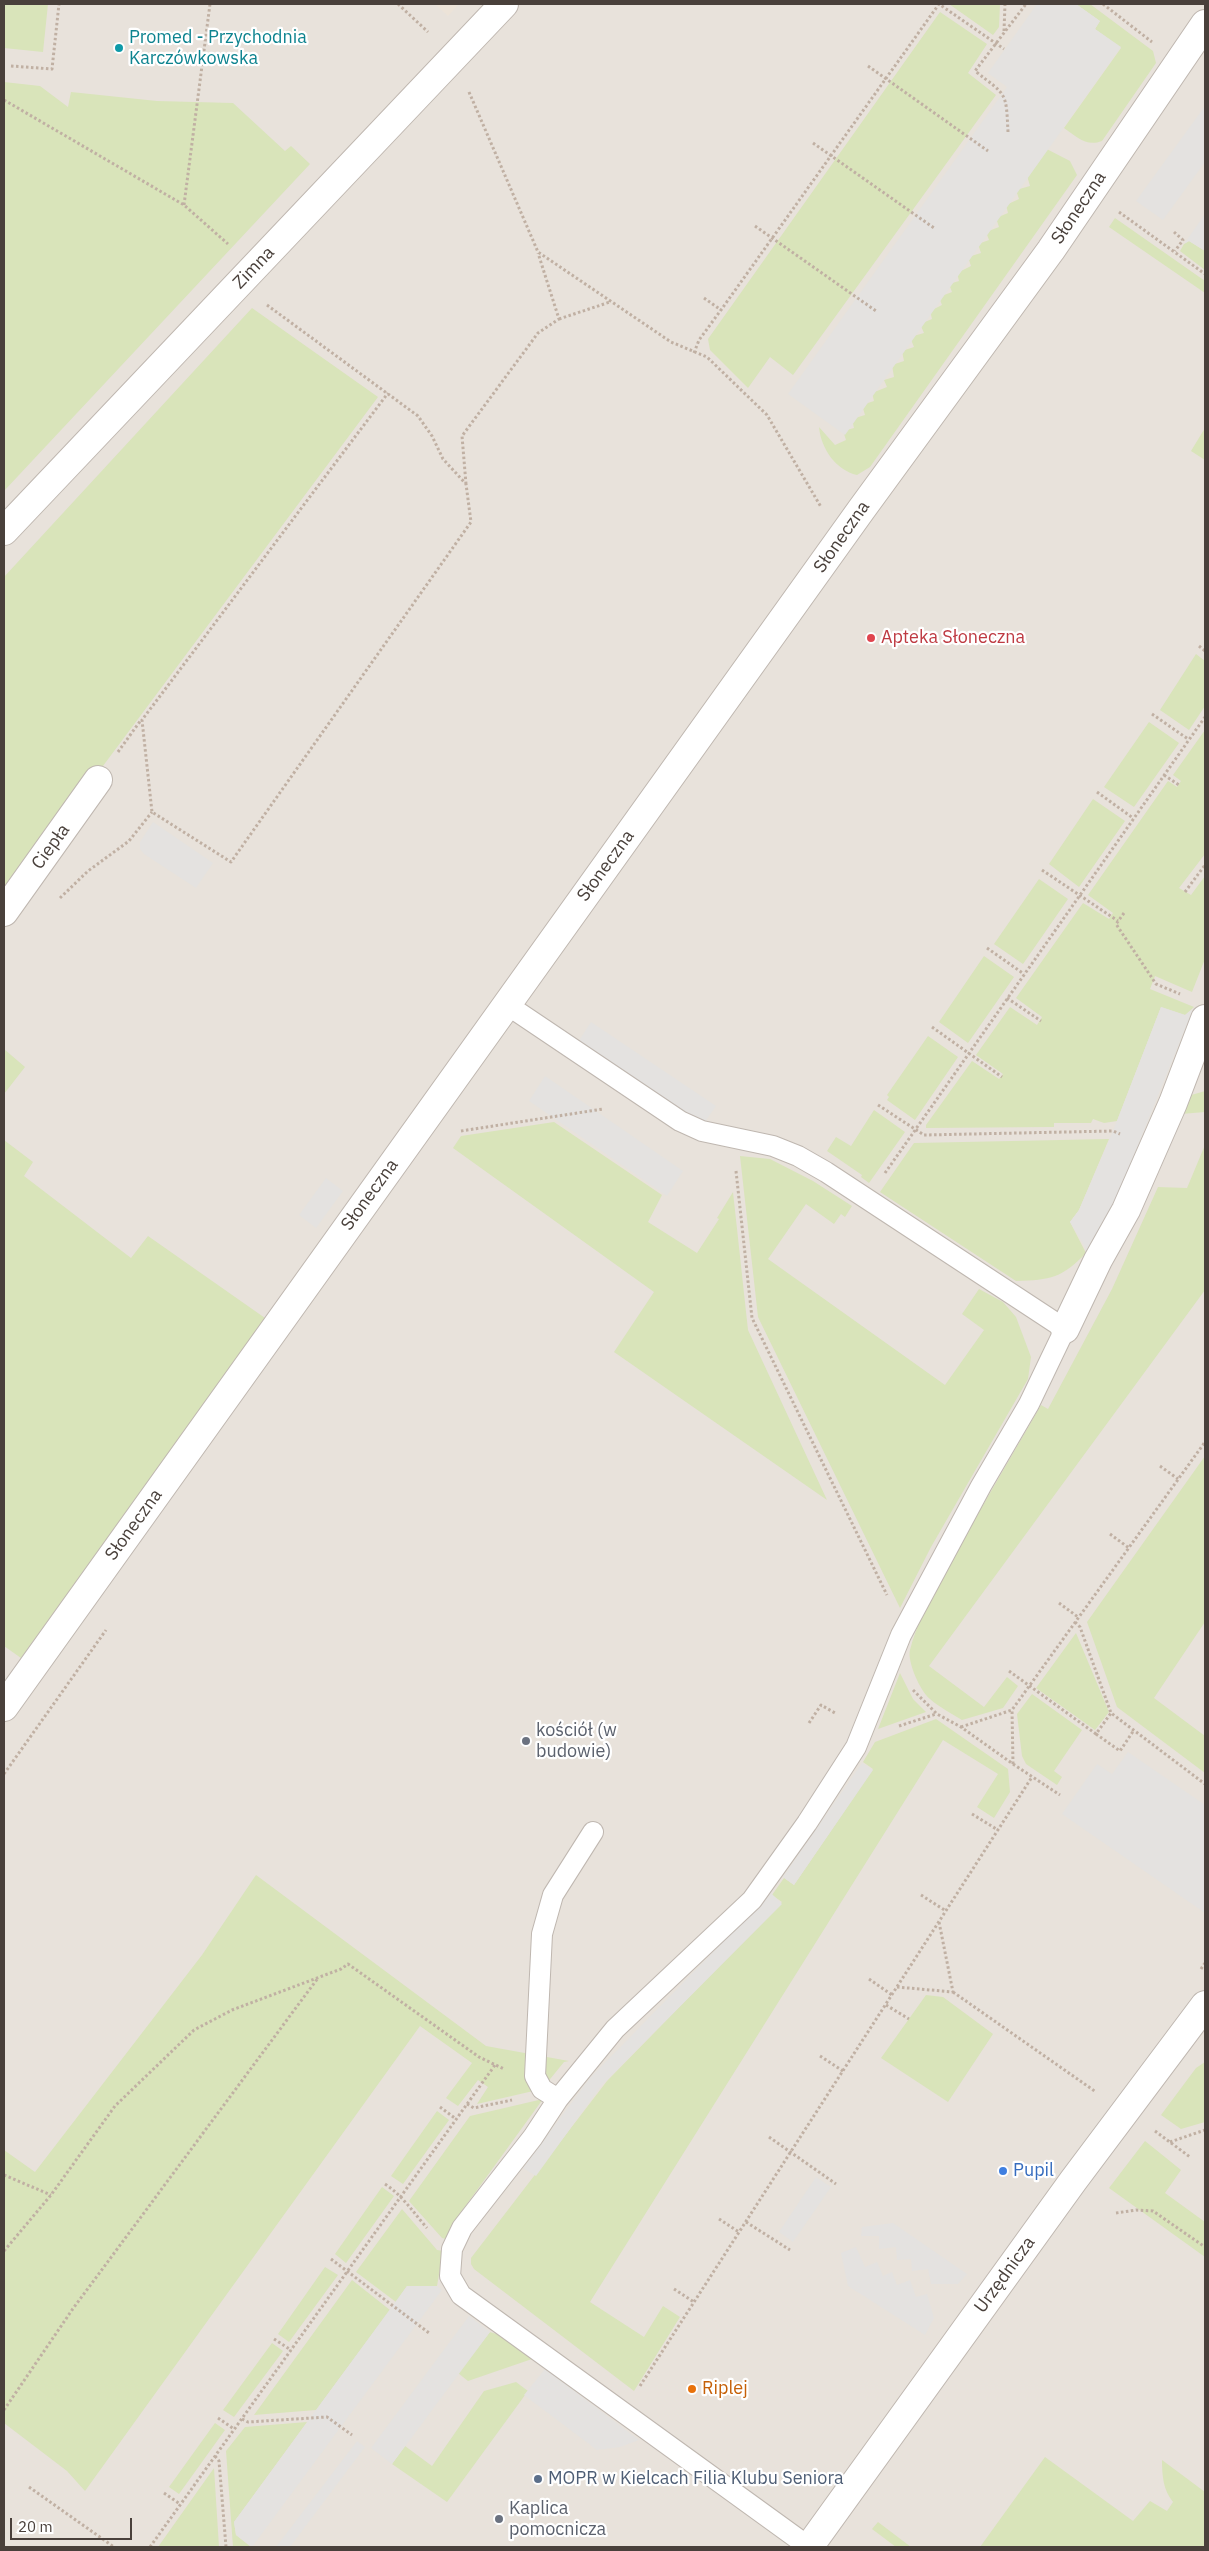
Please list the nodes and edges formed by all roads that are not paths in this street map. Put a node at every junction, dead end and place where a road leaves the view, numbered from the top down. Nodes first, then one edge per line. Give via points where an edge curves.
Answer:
1 (504, 4) edge
2 (1205, 24) edge
3 (4, 531) edge
4 (98, 780) dead end
5 (4, 912) edge
6 (506, 1004) junction
7 (1205, 1019) edge
8 (1065, 1329) junction
9 (4, 1707) edge
10 (593, 1832) dead end
11 (1205, 2005) edge
12 (549, 2094) junction
13 (809, 2547) edge

1 - 3 street, Zimna
2 - 6 street, Słoneczna via 1051,250
4 - 5 street, Ciepła
6 - 8 lane via 680,1121 702,1131 773,1146 826,1172
6 - 9 street, Słoneczna
7 - 8 street via 1126,1210
8 - 12 lane via 1029,1404 901,1635 856,1748 807,1823 752,1900
10 - 12 lane via 553,1895 542,1934 534,2076
11 - 13 street, Urzędnicza
12 - 13 lane via 533,2137 462,2228 452,2249 450,2276 461,2295

